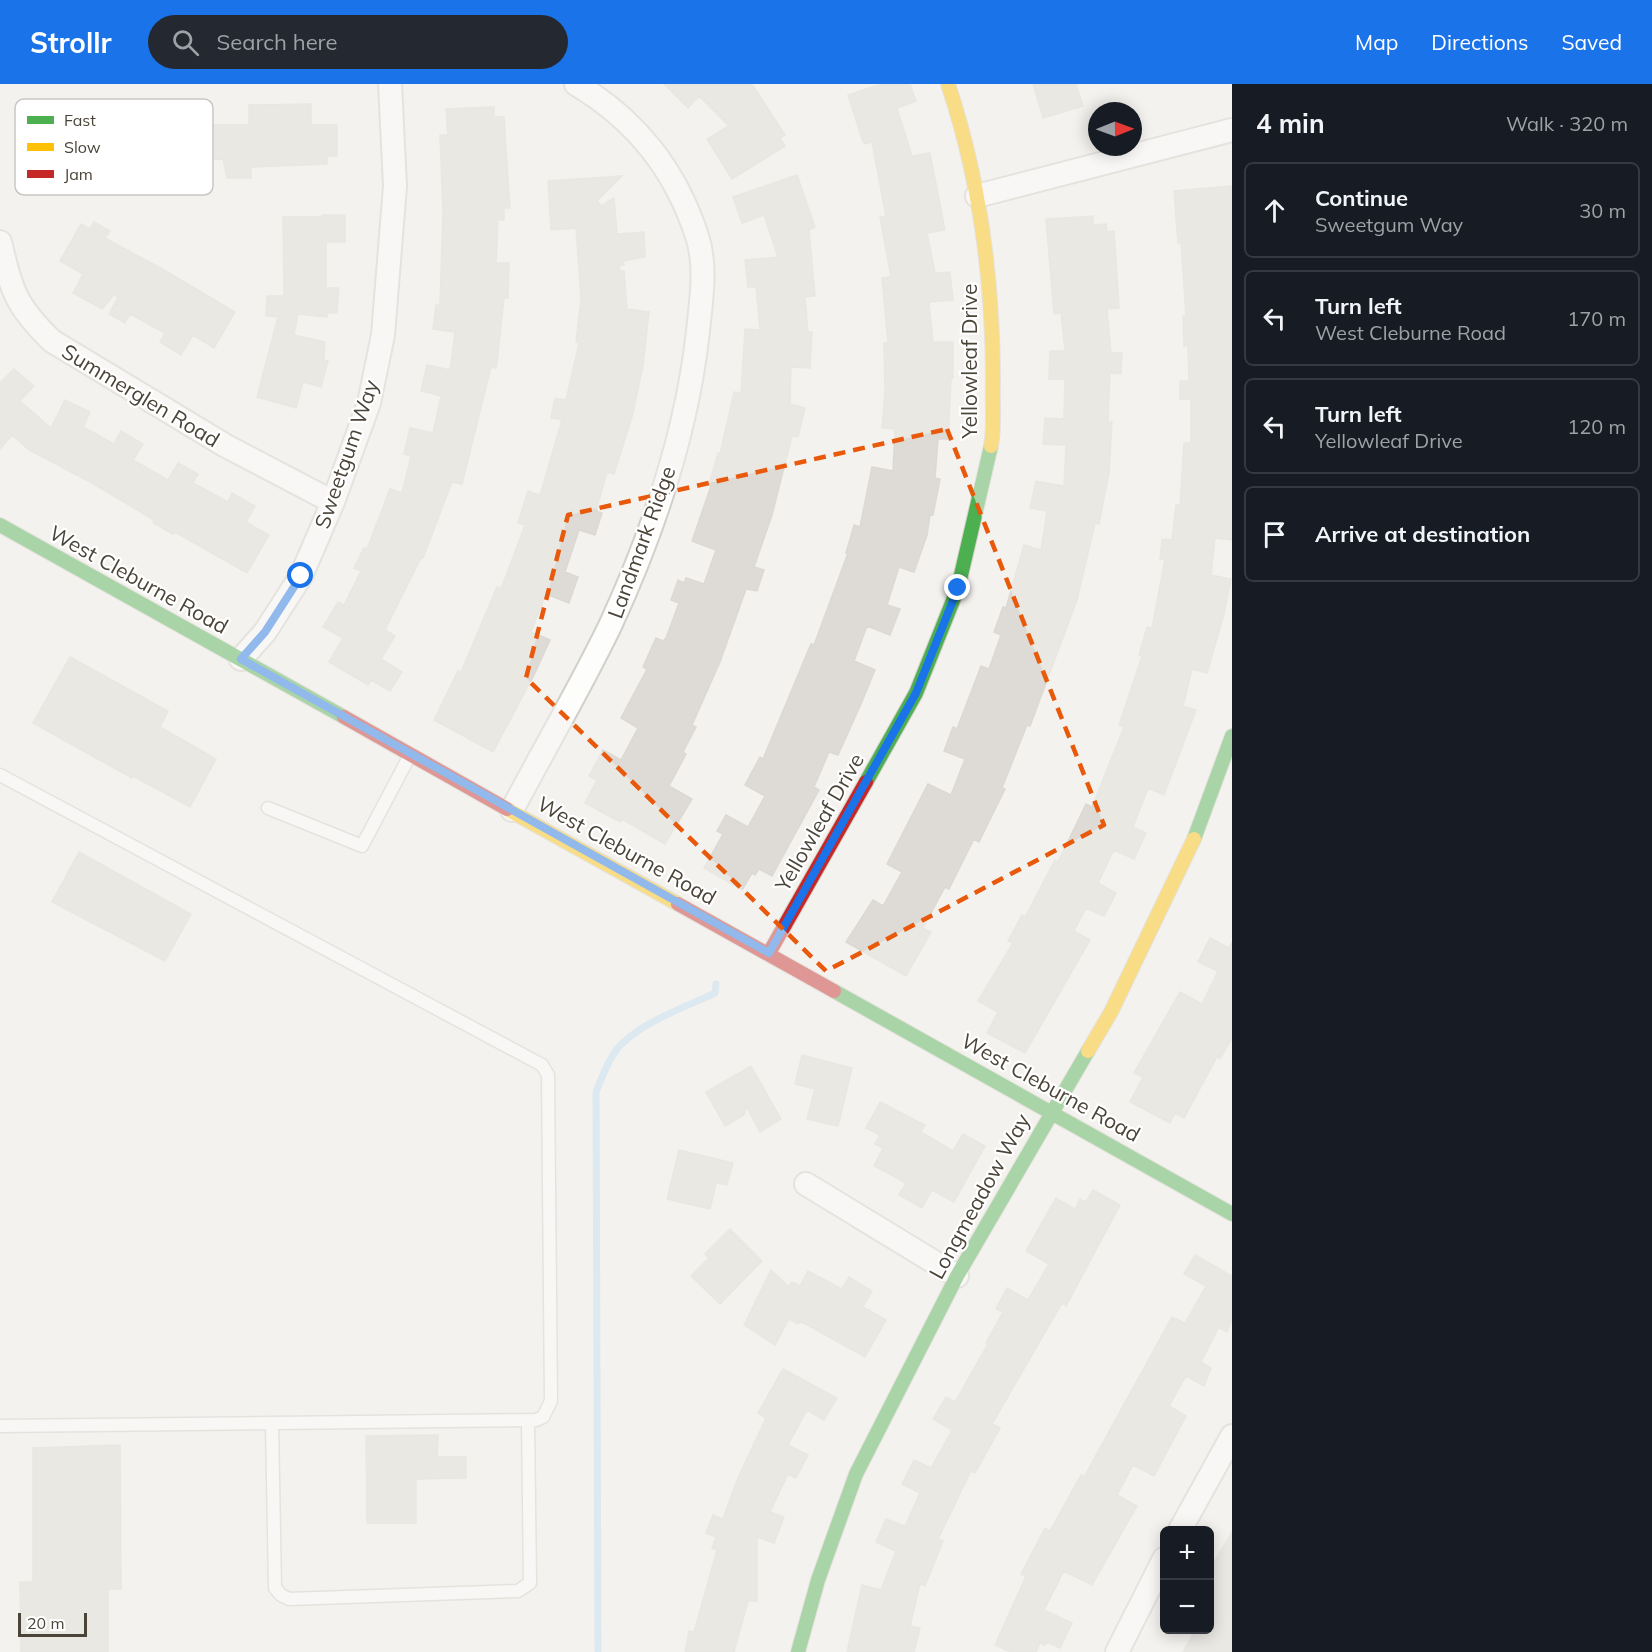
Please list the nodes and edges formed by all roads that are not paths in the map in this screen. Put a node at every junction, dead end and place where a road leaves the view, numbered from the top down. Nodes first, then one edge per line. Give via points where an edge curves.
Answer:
1 (390, 84) edge
2 (576, 84) edge
3 (948, 84) edge
4 (1232, 130) edge
5 (976, 196) junction
6 (0, 242) edge
7 (333, 502) junction
8 (0, 525) edge
9 (241, 659) junction
10 (1232, 736) edge
11 (410, 754) junction
12 (0, 775) edge
13 (268, 808) dead end
14 (512, 810) junction
15 (769, 953) junction
16 (1051, 1111) junction
17 (806, 1184) dead end
18 (1232, 1214) edge
19 (957, 1276) junction
20 (528, 1420) junction
21 (272, 1423) junction
22 (0, 1426) edge
23 (1232, 1436) edge
24 (1182, 1526) edge
25 (1160, 1567) edge
26 (798, 1652) edge
27 (1117, 1652) edge

1 - 7 street, Sweetgum Way via 395,186 383,335 369,403
2 - 14 street, Landmark Ridge via 604,101 644,137 673,181 698,238 703,285 685,411 660,503 610,626
3 - 5 street, Yellowleaf Drive via 961,123
4 - 5 street
5 - 15 street, Yellowleaf Drive via 988,262 993,326 992,441 958,588 916,693
6 - 7 street, Summerglen Road via 12,291 32,321 52,341 226,446
7 - 9 street, Sweetgum Way via 301,576 265,632
8 - 9 street, West Cleburne Road
9 - 11 street, West Cleburne Road
10 - 16 street, Longmeadow Way via 1196,834 1121,991
11 - 13 lane via 362,846
11 - 14 street, West Cleburne Road
12 - 20 lane via 542,1065 549,1075 552,1401 543,1417
14 - 15 street, West Cleburne Road
15 - 16 street, West Cleburne Road
16 - 18 street, West Cleburne Road
16 - 19 street, Longmeadow Way
17 - 19 street
19 - 26 street, Longmeadow Way via 856,1474 818,1580
20 - 21 lane
20 - 21 lane via 530,1583 525,1588 290,1599 275,1588
21 - 22 lane
23 - 24 street
25 - 27 street

